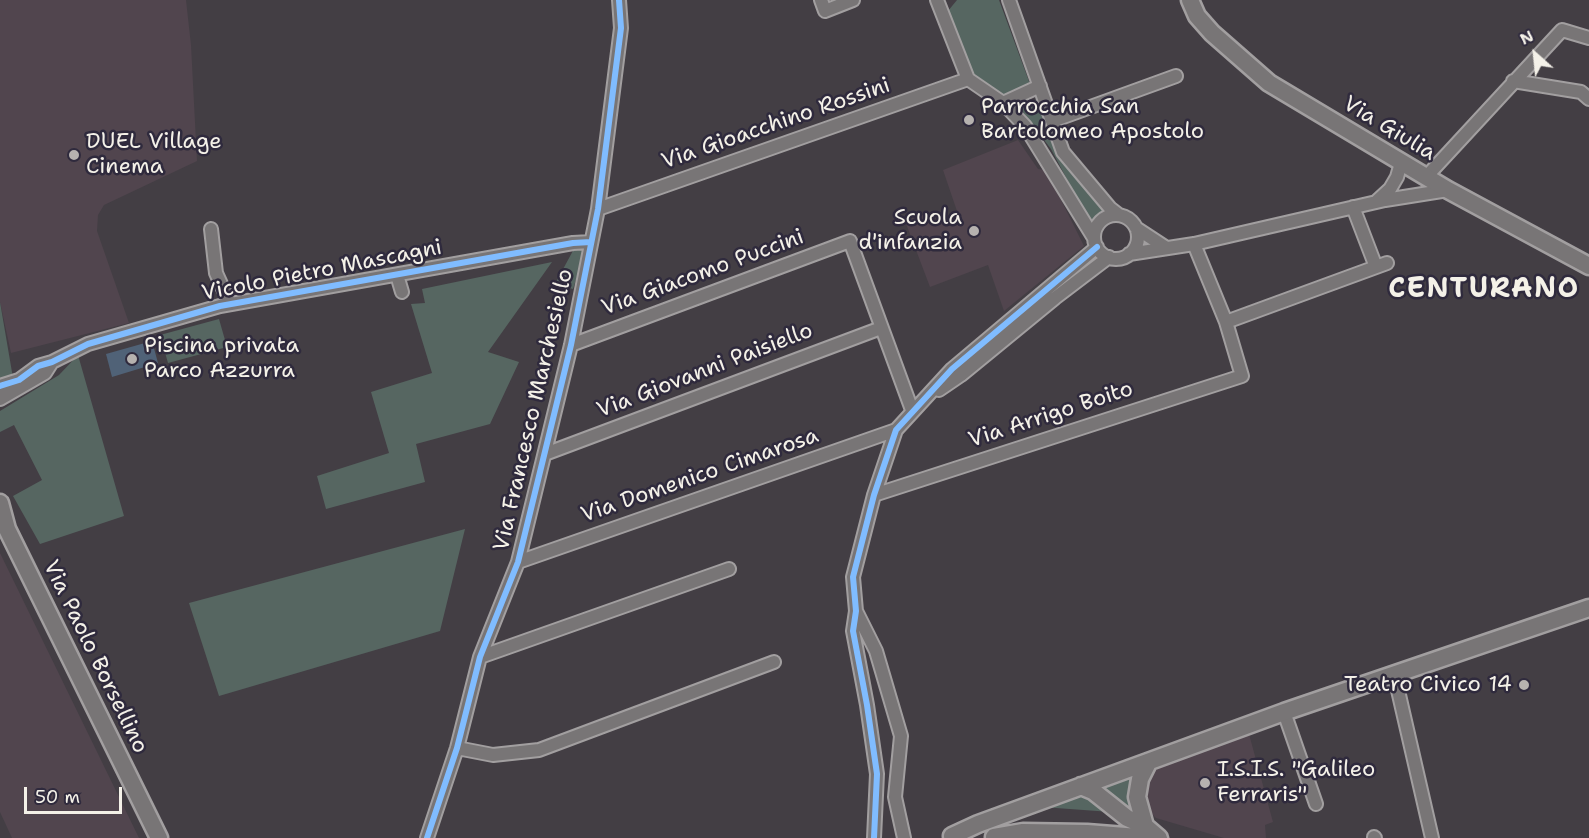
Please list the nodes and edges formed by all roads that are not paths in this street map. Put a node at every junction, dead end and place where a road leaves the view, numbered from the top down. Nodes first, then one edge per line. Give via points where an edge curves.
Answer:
1 (619, 0) edge
2 (821, 0) edge
3 (853, 0) edge
4 (937, 0) edge
5 (948, 0) edge
6 (1009, 0) edge
7 (1190, 0) edge
8 (942, 13) junction
9 (1589, 38) edge
10 (1176, 76) dead end
11 (968, 79) junction
12 (1514, 81) junction
13 (1040, 86) junction
14 (1589, 99) edge
15 (1003, 103) junction
16 (1052, 121) junction
17 (1401, 163) junction
18 (1426, 177) junction
19 (1448, 190) junction
20 (1376, 202) junction
21 (1353, 208) junction
22 (598, 209) junction
23 (1119, 215) junction
24 (1136, 228) junction
25 (211, 229) dead end
26 (591, 242) junction
27 (1096, 243) junction
28 (1194, 244) junction
29 (1165, 247) junction
30 (1129, 254) junction
31 (1109, 258) junction
32 (1589, 266) edge
33 (397, 274) junction
34 (402, 292) dead end
35 (230, 304) junction
36 (1226, 322) junction
37 (881, 328) junction
38 (571, 345) junction
39 (52, 362) junction
40 (0, 386) edge
41 (0, 399) edge
42 (916, 406) junction
43 (896, 430) junction
44 (545, 454) junction
45 (874, 495) junction
46 (0, 503) edge
47 (3, 526) edge
48 (518, 562) junction
49 (729, 569) dead end
50 (1589, 608) edge
51 (856, 611) junction
52 (480, 657) junction
53 (774, 662) dead end
54 (1394, 674) junction
55 (1285, 717) junction
56 (457, 748) junction
57 (1148, 763) junction
58 (899, 768) junction
59 (877, 774) junction
60 (1081, 786) junction
61 (1316, 804) dead end
62 (1148, 832) edge
63 (994, 837) edge
64 (159, 838) edge
65 (427, 838) edge
66 (874, 838) edge
67 (904, 838) edge
68 (950, 838) edge
69 (1159, 838) edge
70 (1432, 838) edge

1 - 22 street, Via Francesco Marchesiello via 621,28
2 - 3 street via 825,11
4 - 8 street
5 - 8 street
6 - 13 street
7 - 17 main road, Via Giulia via 1197,16 1212,33 1269,83
8 - 11 street
9 - 12 street via 1562,30
10 - 16 street
11 - 15 street
11 - 22 street, Via Gioacchino Rossini
12 - 14 street via 1581,92
12 - 18 street
13 - 15 street
13 - 16 street
15 - 27 street via 1025,126
16 - 23 street via 1063,152
17 - 18 main road, Via Giulia
17 - 20 street via 1390,189
18 - 19 main road, Via Giulia
19 - 20 street
19 - 32 main road, Via Giulia
20 - 21 street
21 - 28 street
21 - 36 street via 1381,265
22 - 26 street, Via Francesco Marchesiello
23 - 24 street
23 - 27 street via 1104,218 1095,230
24 - 29 street
24 - 30 street via 1137,242
25 - 35 street, Vicolo Pietro Mascagni via 216,273
26 - 33 street, Vicolo Pietro Mascagni
26 - 38 street, Via Francesco Marchesiello
27 - 31 street
27 - 42 street via 952,369
28 - 29 street
28 - 36 street
29 - 30 street
30 - 31 street
31 - 42 street
33 - 34 street, Vicolo Pietro Mascagni
33 - 35 street, Vicolo Pietro Mascagni
35 - 39 street, Vicolo Pietro Mascagni via 88,344
36 - 45 street, Via Arrigo Boito via 1242,376
37 - 38 street, Via Giacomo Puccini via 850,241
37 - 42 street
37 - 44 street, Via Giovanni Paisiello
38 - 44 street, Via Francesco Marchesiello
39 - 40 street, Vicolo Pietro Mascagni
39 - 41 street, Vicolo Pietro Mascagni via 45,373
42 - 43 street
43 - 45 street
43 - 48 street, Via Domenico Cimarosa
44 - 48 street, Via Francesco Marchesiello
45 - 51 street via 853,577
46 - 47 main road, Via Paolo Borsellino via 5,513
47 - 64 main road, Via Paolo Borsellino
48 - 52 street, Via Francesco Marchesiello
49 - 52 street
50 - 54 main road
51 - 58 street via 876,651 890,695 901,736
51 - 59 street via 852,631
52 - 56 street, Via Francesco Marchesiello
53 - 56 street via 539,750 493,755
54 - 55 main road
54 - 70 street
55 - 57 main road
55 - 61 street
56 - 65 street, Via Francesco Marchesiello
57 - 60 main road
57 - 62 main road via 1137,798
58 - 59 street
58 - 67 street via 895,797
59 - 66 street
60 - 62 main road
60 - 68 main road
62 - 63 main road via 1023,832
62 - 69 main road

